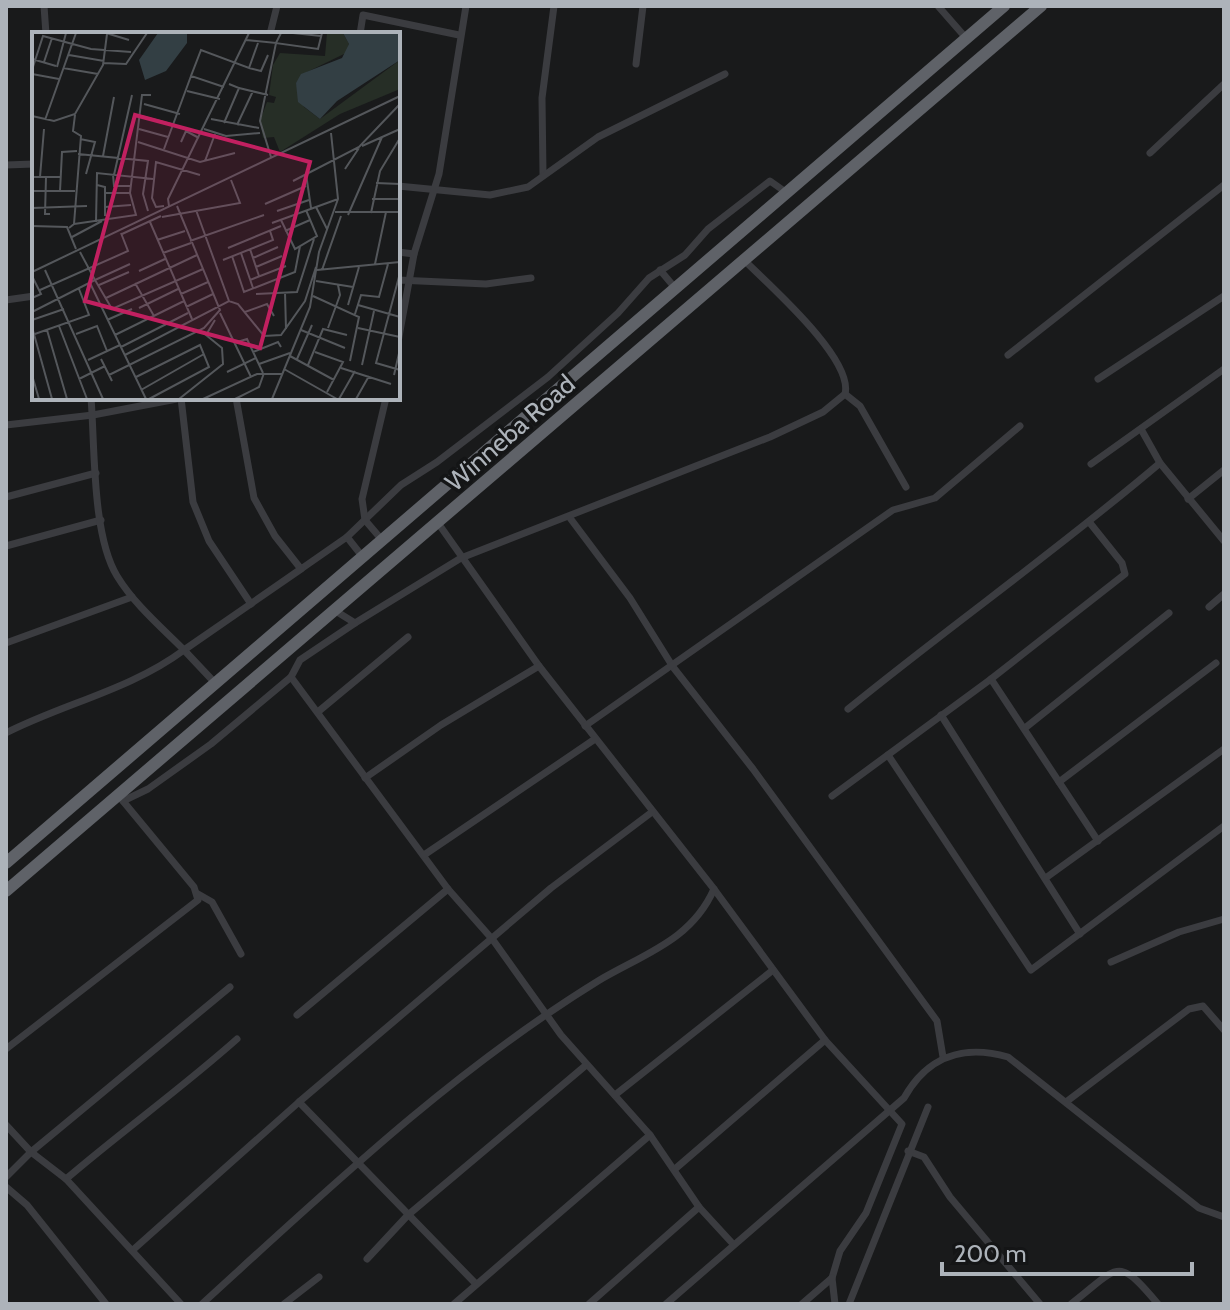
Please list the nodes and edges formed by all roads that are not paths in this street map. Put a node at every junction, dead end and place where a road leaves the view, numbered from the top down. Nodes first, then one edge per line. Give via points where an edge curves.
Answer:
1 (44, 6) edge
2 (277, 6) edge
3 (466, 6) edge
4 (554, 6) edge
5 (643, 6) edge
6 (938, 6) edge
7 (1004, 6) edge
8 (1035, 8) edge
9 (364, 10) edge
10 (46, 32) edge
11 (270, 32) edge
12 (360, 32) edge
13 (459, 35) junction
14 (966, 38) junction
15 (636, 64) dead end
16 (725, 74) dead end
17 (1224, 84) edge
18 (1224, 95) edge
19 (1150, 153) dead end
20 (32, 164) edge
21 (6, 165) edge
22 (543, 174) junction
23 (1224, 185) edge
24 (400, 186) edge
25 (435, 189) junction
26 (787, 193) junction
27 (400, 252) edge
28 (414, 254) junction
29 (744, 260) junction
30 (660, 270) junction
31 (531, 278) dead end
32 (400, 280) edge
33 (409, 281) junction
34 (676, 289) junction
35 (32, 296) edge
36 (1224, 296) edge
37 (6, 300) edge
38 (400, 331) edge
39 (1008, 355) dead end
40 (1224, 369) edge
41 (548, 377) junction
42 (1098, 379) dead end
43 (560, 390) junction
44 (845, 394) junction
45 (91, 400) edge
46 (171, 400) edge
47 (181, 400) edge
48 (236, 400) edge
49 (385, 400) edge
50 (93, 415) junction
51 (6, 425) edge
52 (1020, 426) dead end
53 (1141, 429) junction
54 (1160, 463) junction
55 (1091, 464) dead end
56 (1224, 470) edge
57 (96, 473) junction
58 (906, 487) dead end
59 (6, 497) edge
60 (1188, 499) junction
61 (570, 518) junction
62 (101, 520) junction
63 (365, 520) junction
64 (438, 523) junction
65 (1090, 523) junction
66 (347, 537) junction
67 (382, 540) junction
68 (1224, 541) edge
69 (6, 546) edge
70 (362, 556) junction
71 (461, 558) junction
72 (301, 569) junction
73 (1224, 594) edge
74 (132, 597) junction
75 (251, 604) junction
76 (1209, 607) dead end
77 (334, 610) junction
78 (1169, 613) dead end
79 (355, 623) junction
80 (408, 637) dead end
81 (6, 643) edge
82 (184, 650) junction
83 (1216, 663) dead end
84 (539, 666) junction
85 (673, 667) junction
86 (291, 677) junction
87 (991, 679) junction
88 (216, 684) junction
89 (848, 709) dead end
90 (319, 711) junction
91 (941, 715) junction
92 (585, 726) junction
93 (1025, 728) junction
94 (6, 733) edge
95 (595, 739) junction
96 (145, 746) junction
97 (1224, 749) edge
98 (888, 755) junction
99 (156, 763) junction
100 (365, 778) junction
101 (1059, 782) junction
102 (832, 796) dead end
103 (121, 798) junction
104 (652, 812) junction
105 (1224, 826) edge
106 (1098, 841) junction
107 (424, 855) junction
108 (6, 863) edge
109 (1047, 877) junction
110 (448, 889) junction
111 (714, 889) junction
112 (6, 891) edge
113 (198, 894) junction
114 (1224, 919) edge
115 (1080, 934) junction
116 (493, 940) junction
117 (241, 954) dead end
118 (1111, 962) dead end
119 (773, 970) junction
120 (230, 987) dead end
121 (545, 1014) junction
122 (297, 1015) dead end
123 (1224, 1030) edge
124 (237, 1039) dead end
125 (825, 1040) junction
126 (6, 1049) edge
127 (943, 1057) junction
128 (585, 1066) junction
129 (615, 1095) junction
130 (299, 1102) junction
131 (1066, 1102) junction
132 (928, 1107) dead end
133 (886, 1110) junction
134 (6, 1125) edge
135 (650, 1135) junction
136 (908, 1151) junction
137 (31, 1152) junction
138 (358, 1162) junction
139 (675, 1169) junction
140 (6, 1177) edge
141 (66, 1179) junction
142 (6, 1187) edge
143 (699, 1207) junction
144 (408, 1215) junction
145 (1224, 1217) edge
146 (733, 1244) junction
147 (134, 1249) junction
148 (367, 1259) dead end
149 (319, 1277) dead end
150 (832, 1278) junction
151 (476, 1284) junction
152 (106, 1304) edge
153 (181, 1304) edge
154 (202, 1304) edge
155 (284, 1304) edge
156 (454, 1304) edge
157 (589, 1304) edge
158 (666, 1304) edge
159 (802, 1304) edge
160 (835, 1304) edge
161 (849, 1304) edge
162 (1040, 1304) edge
163 (1071, 1304) edge
164 (1158, 1304) edge

1 - 10 street
2 - 11 street
3 - 13 street
4 - 22 street via 542,98
5 - 15 street
6 - 14 street
7 - 14 highway, Winneba Road
8 - 29 highway, Winneba Road
9 - 12 street
9 - 13 street
13 - 25 street
14 - 26 highway, Winneba Road
16 - 22 street via 598,137
17 - 18 street
17 - 19 street
20 - 21 street
22 - 25 street via 528,187 509,193
23 - 39 street
24 - 25 street
25 - 28 street
26 - 30 street via 770,181 708,229 685,255
26 - 34 highway, Winneba Road
27 - 28 street
28 - 33 street
29 - 44 street via 822,343 845,376
29 - 64 highway, Winneba Road
30 - 34 street
30 - 41 street
31 - 33 street via 486,284
32 - 33 street
33 - 38 street
34 - 43 highway, Winneba Road
35 - 37 street
36 - 42 street
40 - 53 street
41 - 43 street
41 - 63 street via 401,485
43 - 67 highway, Winneba Road
44 - 58 street via 860,406
44 - 61 street via 823,412 770,437
45 - 50 street
46 - 50 street
47 - 75 street via 193,502 209,541
48 - 72 street via 254,498
49 - 63 street via 363,489
50 - 51 street
50 - 57 street
52 - 85 street via 935,498 893,510
53 - 54 street
53 - 55 street
54 - 60 street
54 - 65 street
56 - 60 street
57 - 59 street
57 - 62 street
60 - 68 street
61 - 71 street
61 - 85 street
62 - 69 street
62 - 74 street via 108,557
63 - 66 street
63 - 67 street
64 - 71 street
64 - 77 highway, Winneba Road
65 - 87 street via 1125,574
65 - 89 street via 946,628
66 - 70 street
66 - 72 street
67 - 70 highway, Winneba Road
70 - 88 highway, Winneba Road
71 - 79 street
71 - 84 street
72 - 75 street
73 - 76 street
74 - 81 street
74 - 82 street
75 - 82 street
77 - 79 street
77 - 99 highway, Winneba Road
78 - 93 street
79 - 86 street via 300,660
80 - 90 street
82 - 88 street
82 - 94 street via 136,681
83 - 101 street
84 - 92 street
84 - 100 street
85 - 92 street
85 - 127 street via 937,1021
86 - 90 street
86 - 103 street via 148,789
87 - 91 street
87 - 93 street
88 - 96 highway, Winneba Road
90 - 100 street
91 - 98 street
91 - 109 street
92 - 95 street
93 - 101 street
95 - 104 street
95 - 107 street
96 - 99 highway
96 - 108 highway, Winneba Road
97 - 106 street
98 - 102 street
98 - 115 street via 1031,970
99 - 103 highway, Winneba Road
100 - 107 street
101 - 106 street
103 - 112 highway, Winneba Road
103 - 113 street
104 - 111 street
104 - 116 street via 551,888
105 - 115 street
106 - 109 street
107 - 110 street
109 - 115 street
110 - 116 street
110 - 122 street
111 - 119 street
111 - 121 street via 706,908 666,946 629,962
113 - 117 street via 212,902
113 - 126 street via 193,906
114 - 118 street
116 - 121 street
116 - 130 street
119 - 125 street
119 - 129 street
120 - 137 street
121 - 128 street
121 - 138 street
123 - 131 street via 1203,1006 1189,1009
124 - 141 street
125 - 133 street
125 - 139 street
127 - 131 street via 990,1052 1008,1057
127 - 133 street via 925,1068 904,1098
128 - 129 street
128 - 144 street
129 - 135 street
130 - 138 street
130 - 147 street
131 - 145 street via 1199,1208
132 - 136 street
133 - 146 street
133 - 150 street via 898,1118 902,1129 866,1213 840,1251
134 - 137 street
135 - 139 street
135 - 151 street
136 - 161 street
136 - 162 street via 924,1157 968,1220
137 - 140 street
137 - 141 street
138 - 144 street
138 - 154 street
139 - 143 street
141 - 147 street
142 - 152 street via 27,1205
143 - 146 street
143 - 157 street
144 - 148 street
144 - 151 street
146 - 158 street
147 - 153 street
149 - 155 street
150 - 159 street
150 - 160 street
151 - 156 street
163 - 164 street via 1122,1270

